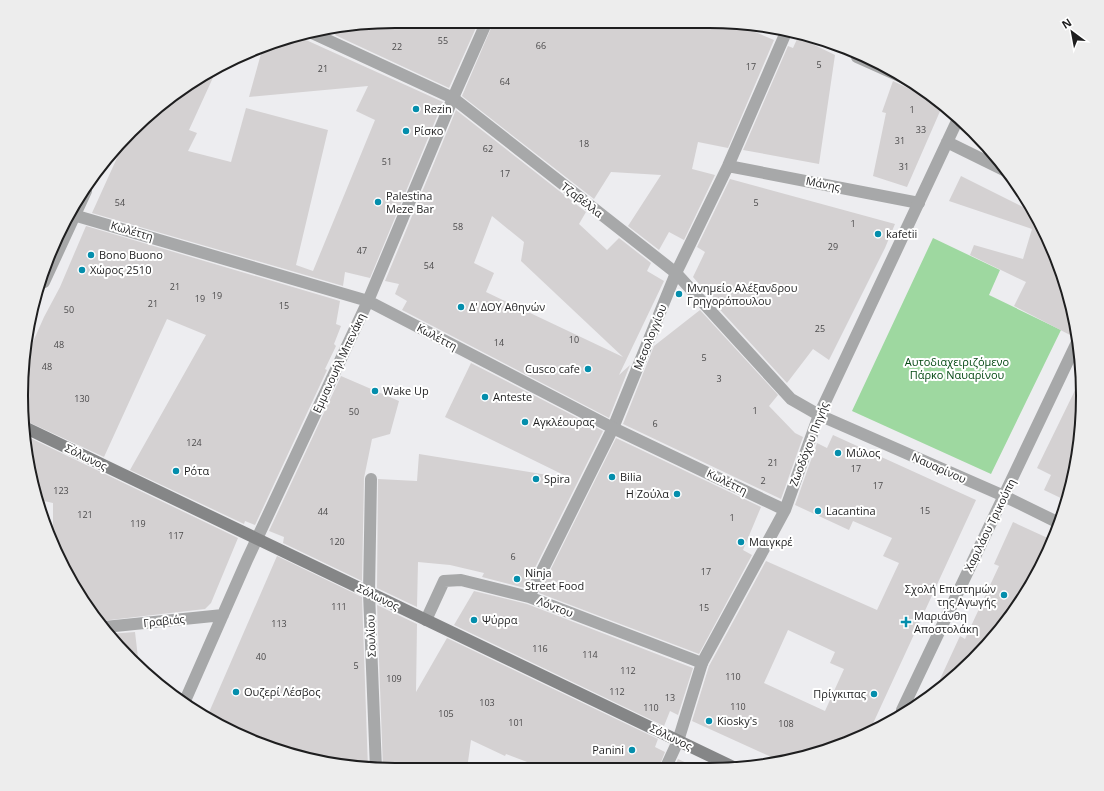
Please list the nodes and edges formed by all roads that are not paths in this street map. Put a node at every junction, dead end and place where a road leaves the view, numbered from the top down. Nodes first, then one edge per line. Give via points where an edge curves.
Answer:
1 (484, 28) edge
2 (319, 36) edge
3 (784, 36) edge
4 (453, 98) junction
5 (956, 124) edge
6 (947, 142) junction
7 (728, 166) junction
8 (995, 166) edge
9 (919, 203) junction
10 (76, 215) edge
11 (676, 273) junction
12 (368, 301) junction
13 (1073, 350) edge
14 (819, 415) junction
15 (613, 428) junction
16 (30, 430) edge
17 (371, 479) dead end
18 (1004, 496) junction
19 (785, 510) junction
20 (1054, 520) edge
21 (257, 539) junction
22 (369, 593) junction
23 (529, 597) junction
24 (223, 615) junction
25 (426, 620) junction
26 (111, 627) edge
27 (702, 663) junction
28 (186, 698) edge
29 (903, 707) edge
30 (678, 740) junction
31 (376, 762) edge
32 (724, 762) edge
33 (668, 763) edge

1 - 4 street, Εμμανουήλ Μπενάκη
2 - 4 street, Τζαβέλλα
3 - 7 street, Μεσολογγίου
4 - 11 street, Τζαβέλλα
4 - 12 street, Εμμανουήλ Μπενάκη
5 - 6 street, Ζωοδόχου Πηγής
6 - 8 street
6 - 9 street, Ζωοδόχου Πηγής
7 - 9 street, Μάνης
7 - 11 street, Μεσολογγίου
9 - 14 street, Ζωοδόχου Πηγής
10 - 12 street, Κωλέττη
11 - 14 street, Τζαβέλλα via 791,399
11 - 15 street, Μεσολογγίου
12 - 15 street, Κωλέττη
12 - 21 street, Εμμανουήλ Μπενάκη
13 - 18 street, Χαριλάου Τρικούπη
14 - 18 street, Ναυαρίνου
14 - 19 street, Ζωοδόχου Πηγής
15 - 19 street, Κωλέττη
15 - 23 street, Μεσολογγίου
16 - 21 main road, Σόλωνος
17 - 22 street, Σουλίου
18 - 20 street, Ναυαρίνου
18 - 29 street, Χαριλάου Τρικούπη
19 - 27 street, Ζωοδόχου Πηγής
21 - 22 main road, Σόλωνος
21 - 24 street, Εμμανουήλ Μπενάκη
22 - 25 main road, Σόλωνος
22 - 31 street, Σουλίου
23 - 25 street, Λόντου via 460,580 444,581
23 - 27 street, Λόντου
24 - 26 street, Γραβιάς
24 - 28 street, Εμμανουήλ Μπενάκη
25 - 30 main road, Σόλωνος
27 - 30 street, Ζωοδόχου Πηγής
30 - 32 main road, Σόλωνος
30 - 33 street, Ζωοδόχου Πηγής

